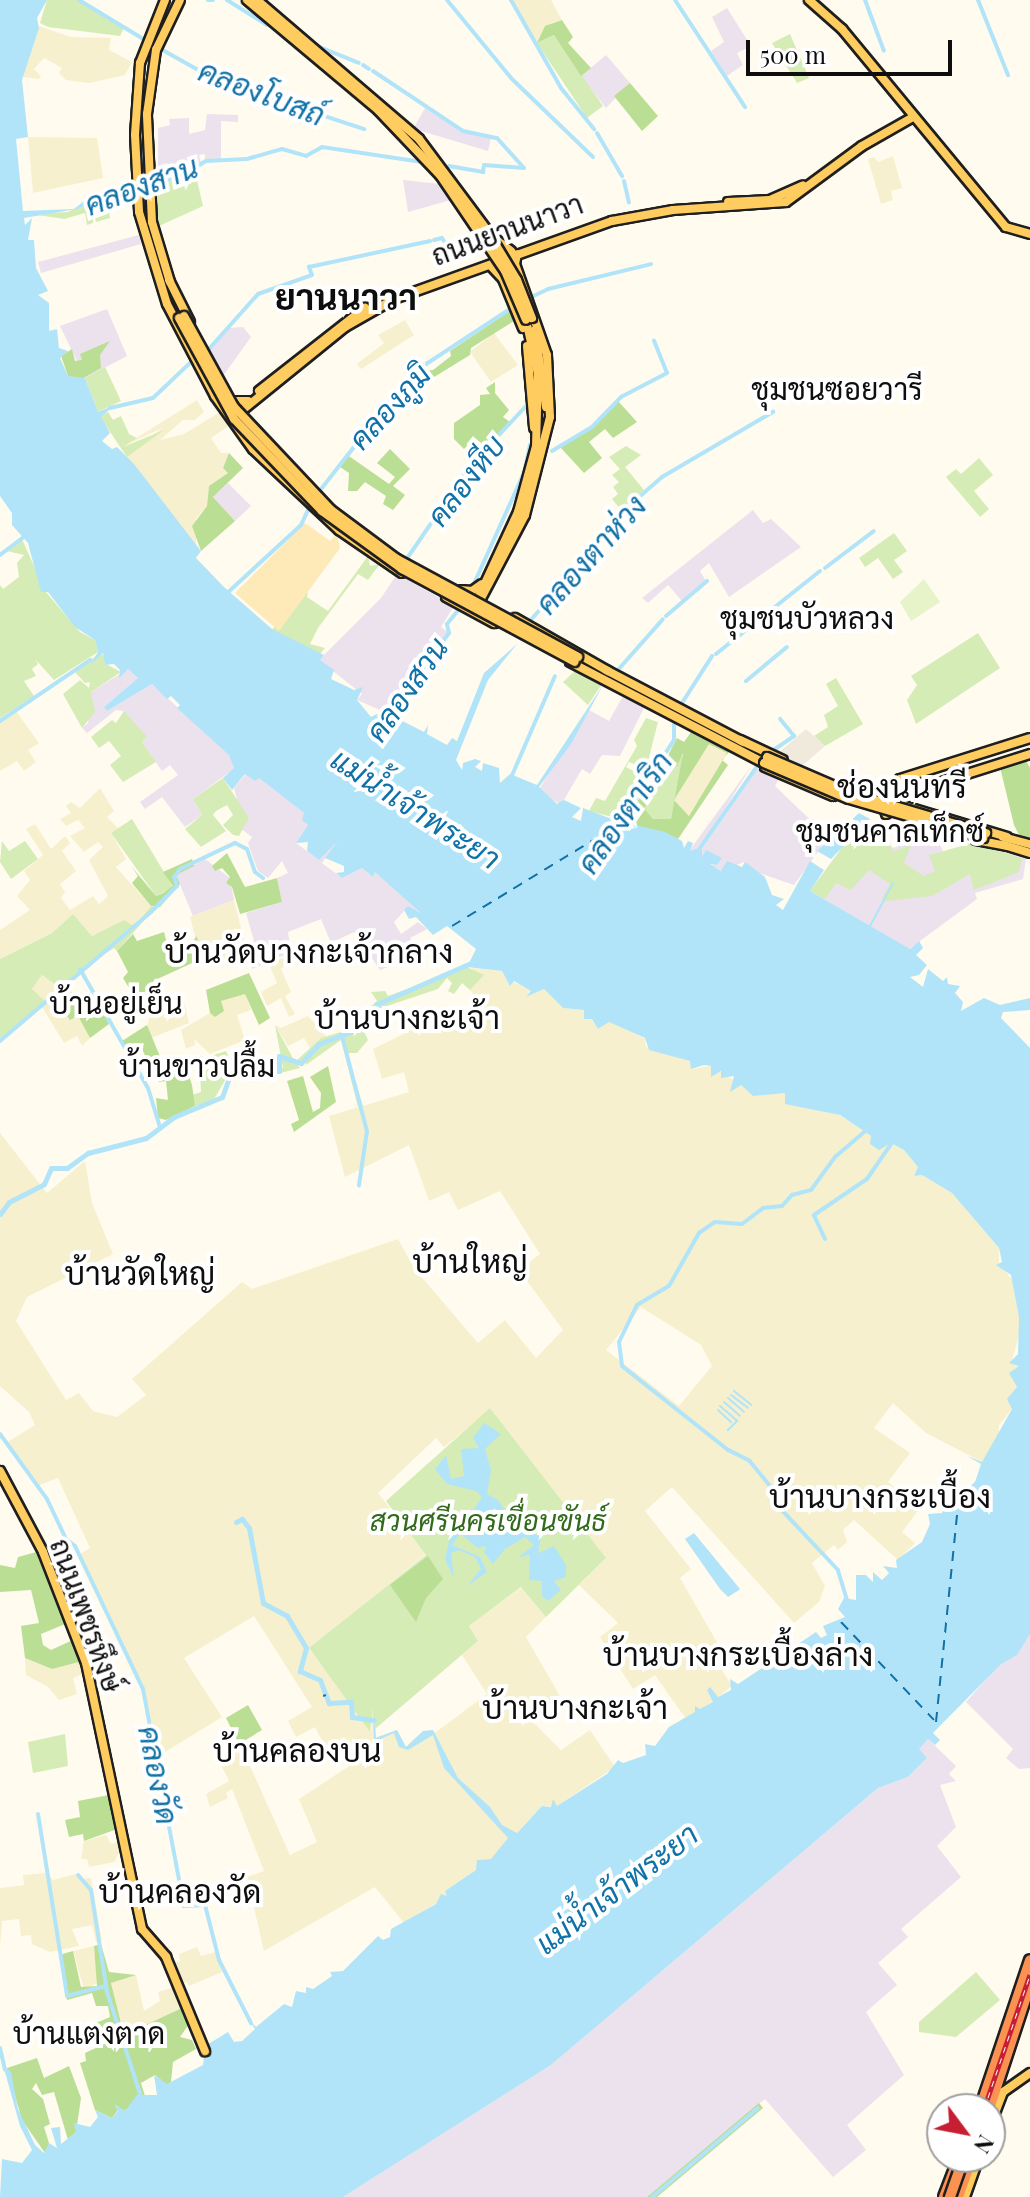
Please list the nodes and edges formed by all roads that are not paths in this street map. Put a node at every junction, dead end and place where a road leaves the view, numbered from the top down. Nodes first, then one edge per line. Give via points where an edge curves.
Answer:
1 (165, 0) edge
2 (180, 0) edge
3 (244, 0) edge
4 (259, 0) edge
5 (809, 0) edge
6 (355, 81) junction
7 (349, 89) junction
8 (901, 103) junction
9 (914, 119) junction
10 (900, 123) junction
11 (829, 169) junction
12 (606, 217) junction
13 (617, 220) junction
14 (490, 233) junction
15 (1030, 234) edge
16 (481, 239) junction
17 (514, 252) junction
18 (487, 262) junction
19 (520, 274) junction
20 (503, 279) junction
21 (169, 280) junction
22 (162, 288) junction
23 (181, 317) junction
24 (529, 319) junction
25 (321, 348) junction
26 (302, 356) junction
27 (221, 394) junction
28 (233, 401) junction
29 (251, 403) junction
30 (237, 415) junction
31 (265, 452) junction
32 (536, 466) junction
33 (427, 579) junction
34 (486, 587) junction
35 (461, 590) junction
36 (490, 609) junction
37 (473, 612) junction
38 (606, 675) junction
39 (1030, 738) edge
40 (738, 745) junction
41 (1030, 754) edge
42 (898, 781) junction
43 (850, 788) junction
44 (865, 794) junction
45 (904, 794) junction
46 (885, 800) junction
47 (845, 801) junction
48 (905, 805) junction
49 (864, 807) junction
50 (886, 814) junction
51 (901, 818) junction
52 (1007, 842) junction
53 (1030, 844) edge
54 (1030, 853) edge
55 (0, 1471) edge
56 (1030, 1948) edge
57 (1030, 1960) edge
58 (1030, 1984) edge
59 (1019, 1992) junction
60 (1030, 1997) edge
61 (205, 2051) dead end
62 (1005, 2056) junction
63 (1030, 2072) edge
64 (1002, 2092) edge
65 (985, 2093) edge
66 (994, 2093) edge
67 (961, 2173) edge
68 (964, 2173) edge
69 (968, 2173) edge
70 (944, 2197) edge
71 (950, 2197) edge
72 (962, 2197) edge

1 - 22 main road via 147,41 136,93 137,194 149,256
2 - 21 main road via 157,48 148,100 152,222
3 - 7 main road
3 - 24 main road, bridge via 378,110 440,175 505,271
4 - 6 main road
4 - 24 main road, bridge via 401,121 434,156 510,266
5 - 8 main road via 838,24
6 - 7 main road via 356,88
6 - 14 main road via 425,145
7 - 16 main road via 424,161
8 - 9 main road
8 - 10 main road
9 - 10 main road, ถนนยานนาวา
9 - 10 main road
9 - 15 main road via 1006,227
10 - 11 main road, ถนนยานนาวา
11 - 12 main road, ถนนยานนาวา via 770,200 668,205
11 - 13 main road, ถนนยานนาวา via 798,195 773,205 687,208
12 - 13 main road
12 - 17 main road, ถนนยานนาวา
13 - 17 main road, ถนนยานนาวา
14 - 16 main road via 489,240
14 - 17 main road
16 - 18 main road
17 - 18 main road, ถนนยานนาวา
17 - 19 main road
18 - 20 main road
18 - 25 main road, ถนนยานนาวา via 377,307
18 - 26 main road, ถนนยานนาวา via 374,303
19 - 20 main road via 509,271
19 - 32 main road via 547,355 551,392
20 - 32 main road via 516,306 533,379
21 - 23 main road
21 - 27 main road
22 - 23 main road
22 - 27 main road
23 - 38 main road, bridge via 234,407 330,509 397,559
24 - 32 main road via 539,391
25 - 26 main road
25 - 29 main road, ถนนยานนาวา
26 - 29 main road, ถนนยานนาวา
27 - 28 main road
27 - 30 main road
28 - 29 main road
28 - 30 main road
29 - 30 main road
30 - 31 main road
30 - 31 main road
31 - 33 main road
31 - 33 main road via 309,504 380,559
32 - 34 main road
33 - 35 main road
33 - 37 main road
34 - 35 main road
34 - 36 main road
34 - 36 main road
35 - 36 main road
36 - 37 main road
36 - 37 main road
36 - 38 main road
38 - 40 main road
39 - 42 main road
40 - 43 main road
40 - 47 main road via 783,776
40 - 52 main road, bridge via 851,793
41 - 45 main road
42 - 44 main road
42 - 45 main road
42 - 46 main road
43 - 44 main road
43 - 47 main road
44 - 46 main road
45 - 46 main road
45 - 48 main road
46 - 48 main road
46 - 49 main road
46 - 50 main road
47 - 49 main road
48 - 51 main road via 899,810
48 - 52 main road
49 - 50 main road
50 - 51 main road
51 - 52 main road
52 - 53 main road
52 - 54 main road
55 - 61 main road, ถนนเพชรหึงษ์ via 43,1552 86,1663 142,1929 166,1957
56 - 59 highway
57 - 59 highway
58 - 62 highway
59 - 65 highway
60 - 62 highway
62 - 66 highway
63 - 64 main road
67 - 70 highway, bridge
68 - 71 highway, bridge
69 - 72 highway

